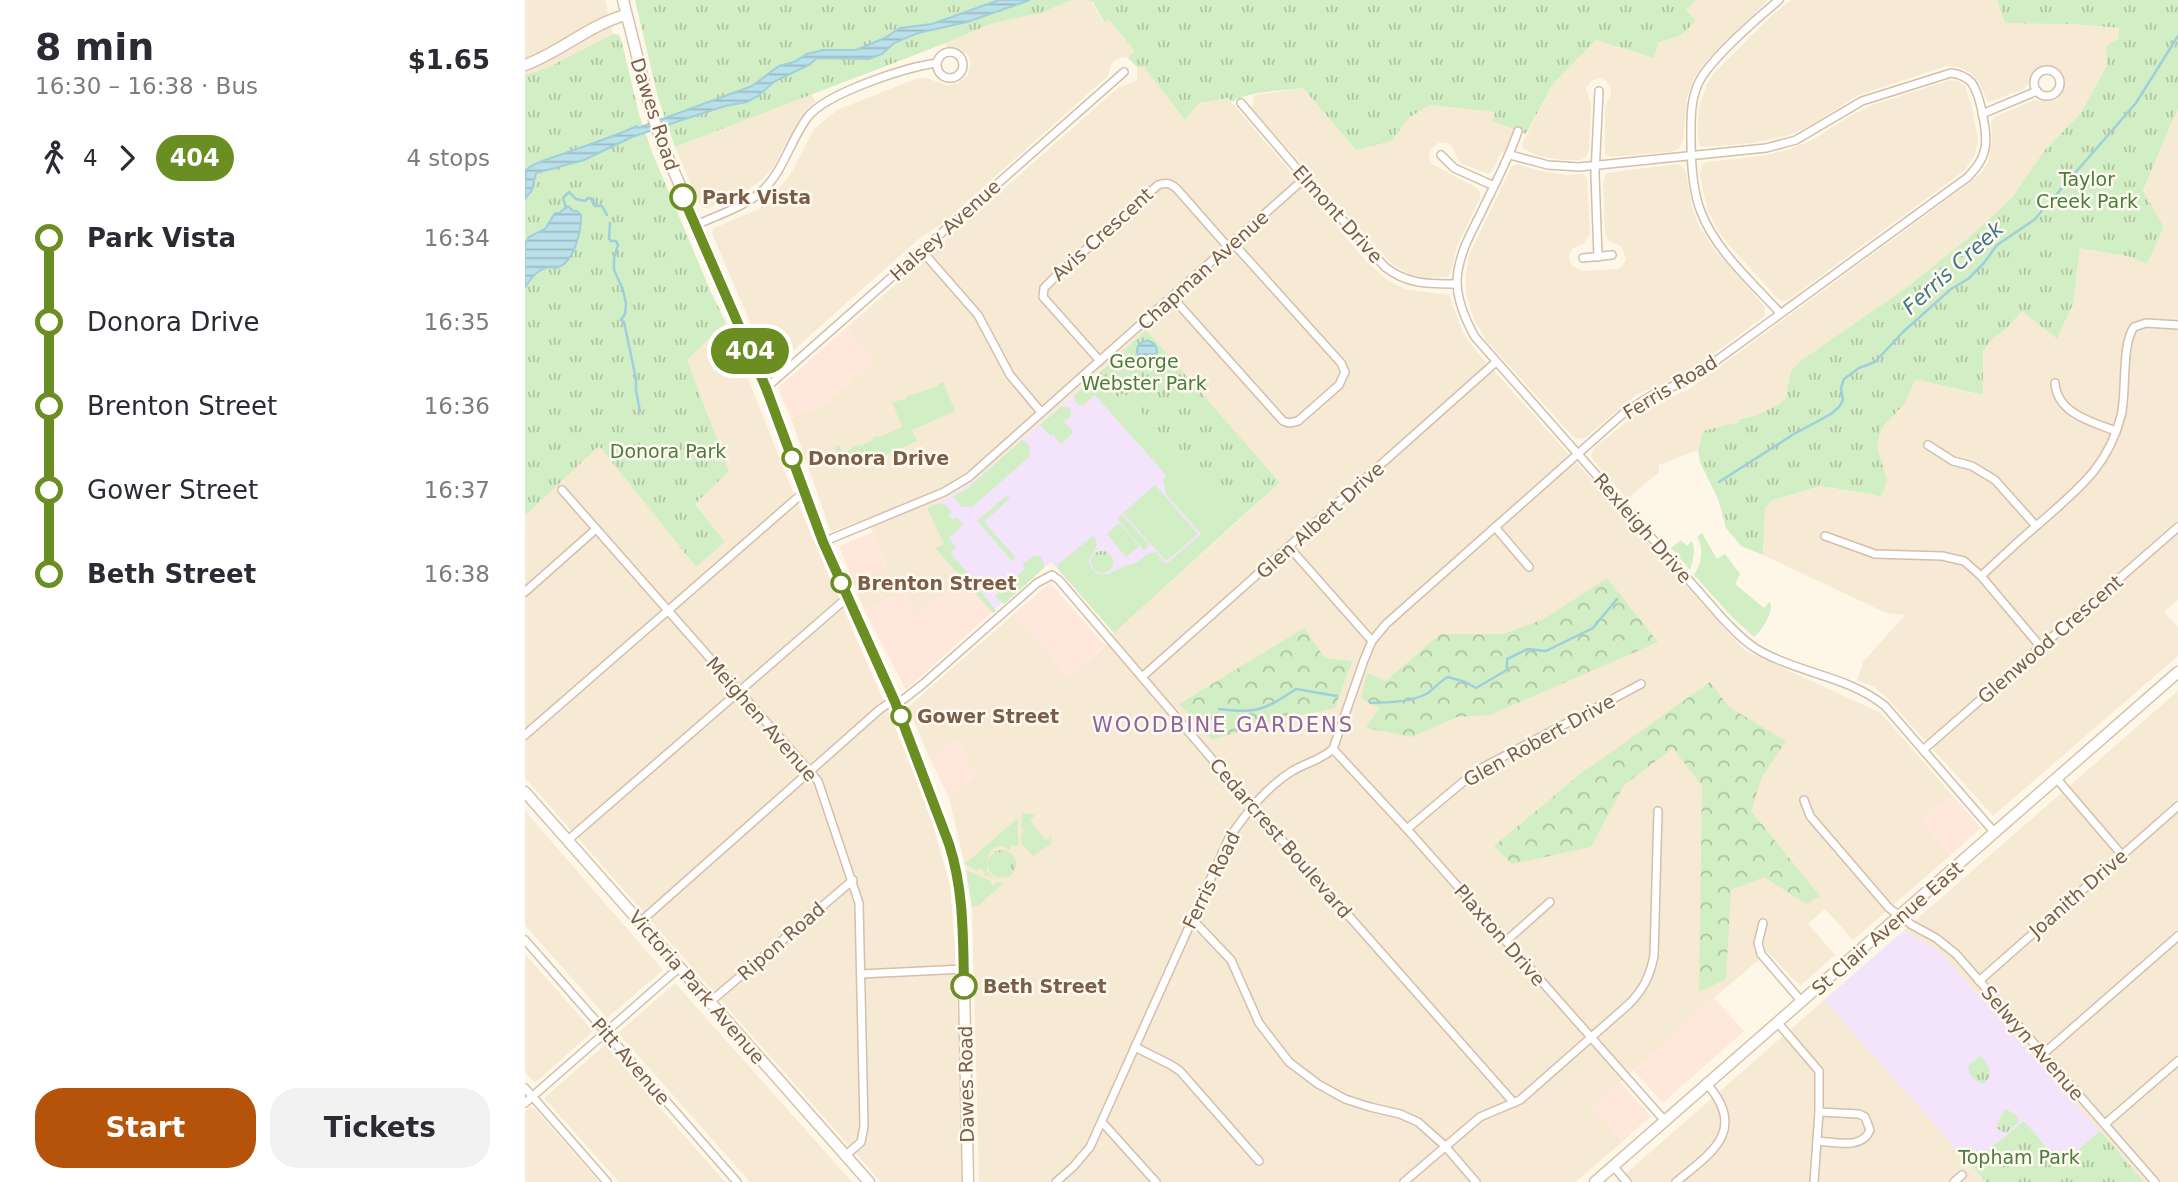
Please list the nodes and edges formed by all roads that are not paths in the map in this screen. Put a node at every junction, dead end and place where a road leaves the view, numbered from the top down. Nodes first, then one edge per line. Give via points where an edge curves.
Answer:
1 (623, 0) edge
2 (1779, 0) edge
3 (626, 15) junction
4 (937, 63) dead end
5 (525, 65) edge
6 (1124, 72) dead end
7 (1599, 91) dead end
8 (2037, 91) dead end
9 (1241, 103) dead end
10 (1982, 114) junction
11 (1518, 131) dead end
12 (1441, 155) dead end
13 (1510, 155) junction
14 (1691, 156) junction
15 (1595, 165) junction
16 (1305, 178) junction
17 (1494, 186) junction
18 (696, 225) junction
19 (1231, 245) junction
20 (922, 251) junction
21 (1612, 256) dead end
22 (1598, 257) junction
23 (1583, 258) dead end
24 (1457, 284) junction
25 (1173, 298) junction
26 (1780, 313) junction
27 (2178, 325) edge
28 (1100, 361) junction
29 (1496, 362) junction
30 (2055, 383) dead end
31 (766, 388) junction
32 (1041, 412) junction
33 (2116, 431) junction
34 (1928, 445) dead end
35 (1579, 454) junction
36 (562, 489) dead end
37 (804, 492) junction
38 (2036, 526) junction
39 (1495, 527) junction
40 (596, 529) junction
41 (2176, 533) edge
42 (1825, 536) dead end
43 (823, 542) junction
44 (1289, 547) junction
45 (1529, 567) dead end
46 (1980, 576) junction
47 (525, 592) edge
48 (848, 597) junction
49 (667, 610) junction
50 (1372, 641) junction
51 (2040, 646) junction
52 (2178, 672) edge
53 (1142, 677) junction
54 (1641, 684) dead end
55 (739, 691) junction
56 (895, 702) junction
57 (525, 735) edge
58 (1333, 749) junction
59 (1923, 750) junction
60 (810, 771) junction
61 (2057, 779) junction
62 (525, 792) edge
63 (1804, 800) dead end
64 (1252, 806) junction
65 (2178, 806) edge
66 (1658, 811) dead end
67 (1407, 829) junction
68 (1995, 833) junction
69 (568, 840) junction
70 (2122, 855) junction
71 (853, 880) junction
72 (1550, 902) dead end
73 (1899, 917) junction
74 (1192, 919) junction
75 (640, 922) junction
76 (1763, 923) dead end
77 (2178, 936) edge
78 (525, 940) edge
79 (1506, 941) junction
80 (680, 967) junction
81 (964, 969) junction
82 (861, 974) junction
83 (1979, 981) junction
84 (710, 1002) junction
85 (1802, 1002) junction
86 (1778, 1023) junction
87 (605, 1031) junction
88 (1591, 1038) junction
89 (1135, 1047) junction
90 (2043, 1054) junction
91 (2178, 1061) edge
92 (1707, 1084) junction
93 (525, 1088) edge
94 (533, 1096) junction
95 (525, 1103) edge
96 (1514, 1103) junction
97 (1819, 1112) junction
98 (1665, 1121) junction
99 (1103, 1122) junction
100 (2105, 1124) junction
101 (1817, 1141) junction
102 (1445, 1146) junction
103 (845, 1156) junction
104 (1259, 1161) dead end
105 (1613, 1166) junction
106 (1962, 1175) dead end
107 (607, 1182) edge
108 (737, 1182) edge
109 (869, 1182) edge
110 (968, 1182) edge
111 (1056, 1182) edge
112 (1156, 1182) edge
113 (1403, 1182) edge
114 (1476, 1182) edge
115 (1595, 1182) edge
116 (1627, 1182) edge
117 (1677, 1182) edge
118 (1814, 1182) edge
119 (1954, 1182) edge
120 (2155, 1182) edge

1 - 3 street, Dawes Road
2 - 14 street via 1700,79 1691,104
3 - 5 street
3 - 18 street, Dawes Road via 651,111
4 - 18 street via 862,86 822,104 808,116 765,189
6 - 20 street, Halsey Avenue
7 - 15 street
8 - 10 street
9 - 16 street, Elmont Drive
10 - 14 street, Ferris Road via 1969,80 1951,73 1862,101 1782,145
10 - 26 street, Ferris Road via 1985,150 1968,177
11 - 13 street, Rexleigh Drive
12 - 17 street via 1454,168
13 - 15 street, Ferris Road via 1563,167
13 - 17 street, Rexleigh Drive
14 - 15 street, Ferris Road
14 - 26 street via 1699,209 1707,226
15 - 22 street
16 - 19 street, Chapman Avenue
16 - 24 street, Elmont Drive via 1391,272 1420,284
17 - 24 street, Rexleigh Drive via 1462,253
18 - 31 street, Dawes Road
19 - 25 street, Chapman Avenue
19 - 25 street via 1341,363 1345,372 1339,385 1298,421 1283,421
19 - 28 street, Avis Crescent via 1171,184 1165,182 1147,194 1044,288 1047,303
20 - 31 street, Halsey Avenue
20 - 32 street via 978,315 1010,376
21 - 22 street
22 - 23 street
24 - 29 street, Rexleigh Drive via 1467,322
25 - 28 street, Chapman Avenue
26 - 35 street, Ferris Road via 1691,379 1639,402
27 - 33 street via 2146,323 2131,331 2125,395
28 - 32 street, Chapman Avenue
29 - 35 street, Rexleigh Drive
29 - 44 street, Glen Albert Drive
30 - 33 street via 2055,394 2069,411
31 - 37 street, Dawes Road
32 - 43 street, Chapman Avenue via 958,485
33 - 38 street via 2111,447 2088,480
34 - 38 street via 1995,480
35 - 39 street, Ferris Road
35 - 59 street, Rexleigh Drive via 1746,642 1776,660 1871,695
36 - 40 street, Meighen Avenue
37 - 43 street, Dawes Road
37 - 49 street
38 - 46 street
39 - 45 street
39 - 50 street, Ferris Road
40 - 47 street
40 - 49 street, Meighen Avenue
41 - 51 street, Glenwood Crescent
42 - 46 street via 1875,554 1951,557 1964,561
43 - 48 street, Dawes Road
44 - 50 street
44 - 53 street, Glen Albert Drive
46 - 51 street
48 - 55 street
48 - 56 street, Dawes Road
49 - 55 street, Meighen Avenue
49 - 57 street
50 - 58 street, Ferris Road
51 - 59 street, Glenwood Crescent
52 - 61 street, St Clair Avenue East
53 - 56 street, Cedarcrest Boulevard via 1052,575 923,684
53 - 64 street, Cedarcrest Boulevard
54 - 67 street, Glen Robert Drive via 1476,771
55 - 60 street, Meighen Avenue
55 - 69 street
56 - 60 street via 879,710
56 - 81 street, Dawes Road via 954,860
58 - 64 street, Ferris Road via 1293,771
58 - 67 street, Plaxton Drive
59 - 68 street, Rexleigh Drive
60 - 71 street, Meighen Avenue via 818,781
60 - 75 street
61 - 68 street, St Clair Avenue East
61 - 70 street
62 - 69 street, Victoria Park Avenue
63 - 73 street, Selwyn Avenue via 1810,816
64 - 74 street, Ferris Road via 1225,845
64 - 96 street, Cedarcrest Boulevard
65 - 70 street, Joanith Drive
66 - 88 street via 1650,974 1635,998
67 - 79 street, Plaxton Drive
68 - 73 street, St Clair Avenue East
69 - 75 street, Victoria Park Avenue
70 - 83 street, Joanith Drive
71 - 82 street, Meighen Avenue via 859,903
71 - 84 street, Ripon Road
72 - 79 street
73 - 83 street, Selwyn Avenue via 1950,948
73 - 85 street, St Clair Avenue East
74 - 89 street, Ferris Road
74 - 102 street via 1231,960 1259,1023 1289,1062 1345,1099 1415,1120
75 - 80 street, Victoria Park Avenue
76 - 85 street via 1758,943 1761,954
77 - 90 street
78 - 87 street, Pitt Avenue
79 - 88 street, Plaxton Drive
80 - 84 street, Victoria Park Avenue
80 - 87 street
81 - 82 street
81 - 110 street, Dawes Road
82 - 103 street, Meighen Avenue via 864,1134
83 - 90 street, Selwyn Avenue
84 - 103 street, Victoria Park Avenue
85 - 86 street, St Clair Avenue East
86 - 92 street, St Clair Avenue East
86 - 97 street via 1819,1072
87 - 94 street
87 - 108 street, Pitt Avenue
88 - 96 street
88 - 98 street, Plaxton Drive
89 - 99 street, Ferris Road
89 - 104 street via 1180,1071
90 - 100 street, Selwyn Avenue
91 - 100 street
92 - 98 street, St Clair Avenue East
92 - 117 street via 1723,1107 1722,1138
93 - 94 street
94 - 95 street
94 - 107 street
96 - 102 street via 1480,1117
97 - 101 street
97 - 101 street via 1859,1114 1869,1122 1870,1130 1856,1143
98 - 105 street, St Clair Avenue East
99 - 111 street, Ferris Road via 1082,1158
99 - 112 street
100 - 120 street, Selwyn Avenue
101 - 118 street
102 - 113 street
102 - 114 street
103 - 109 street, Victoria Park Avenue
105 - 115 street, St Clair Avenue East
105 - 116 street
106 - 119 street

